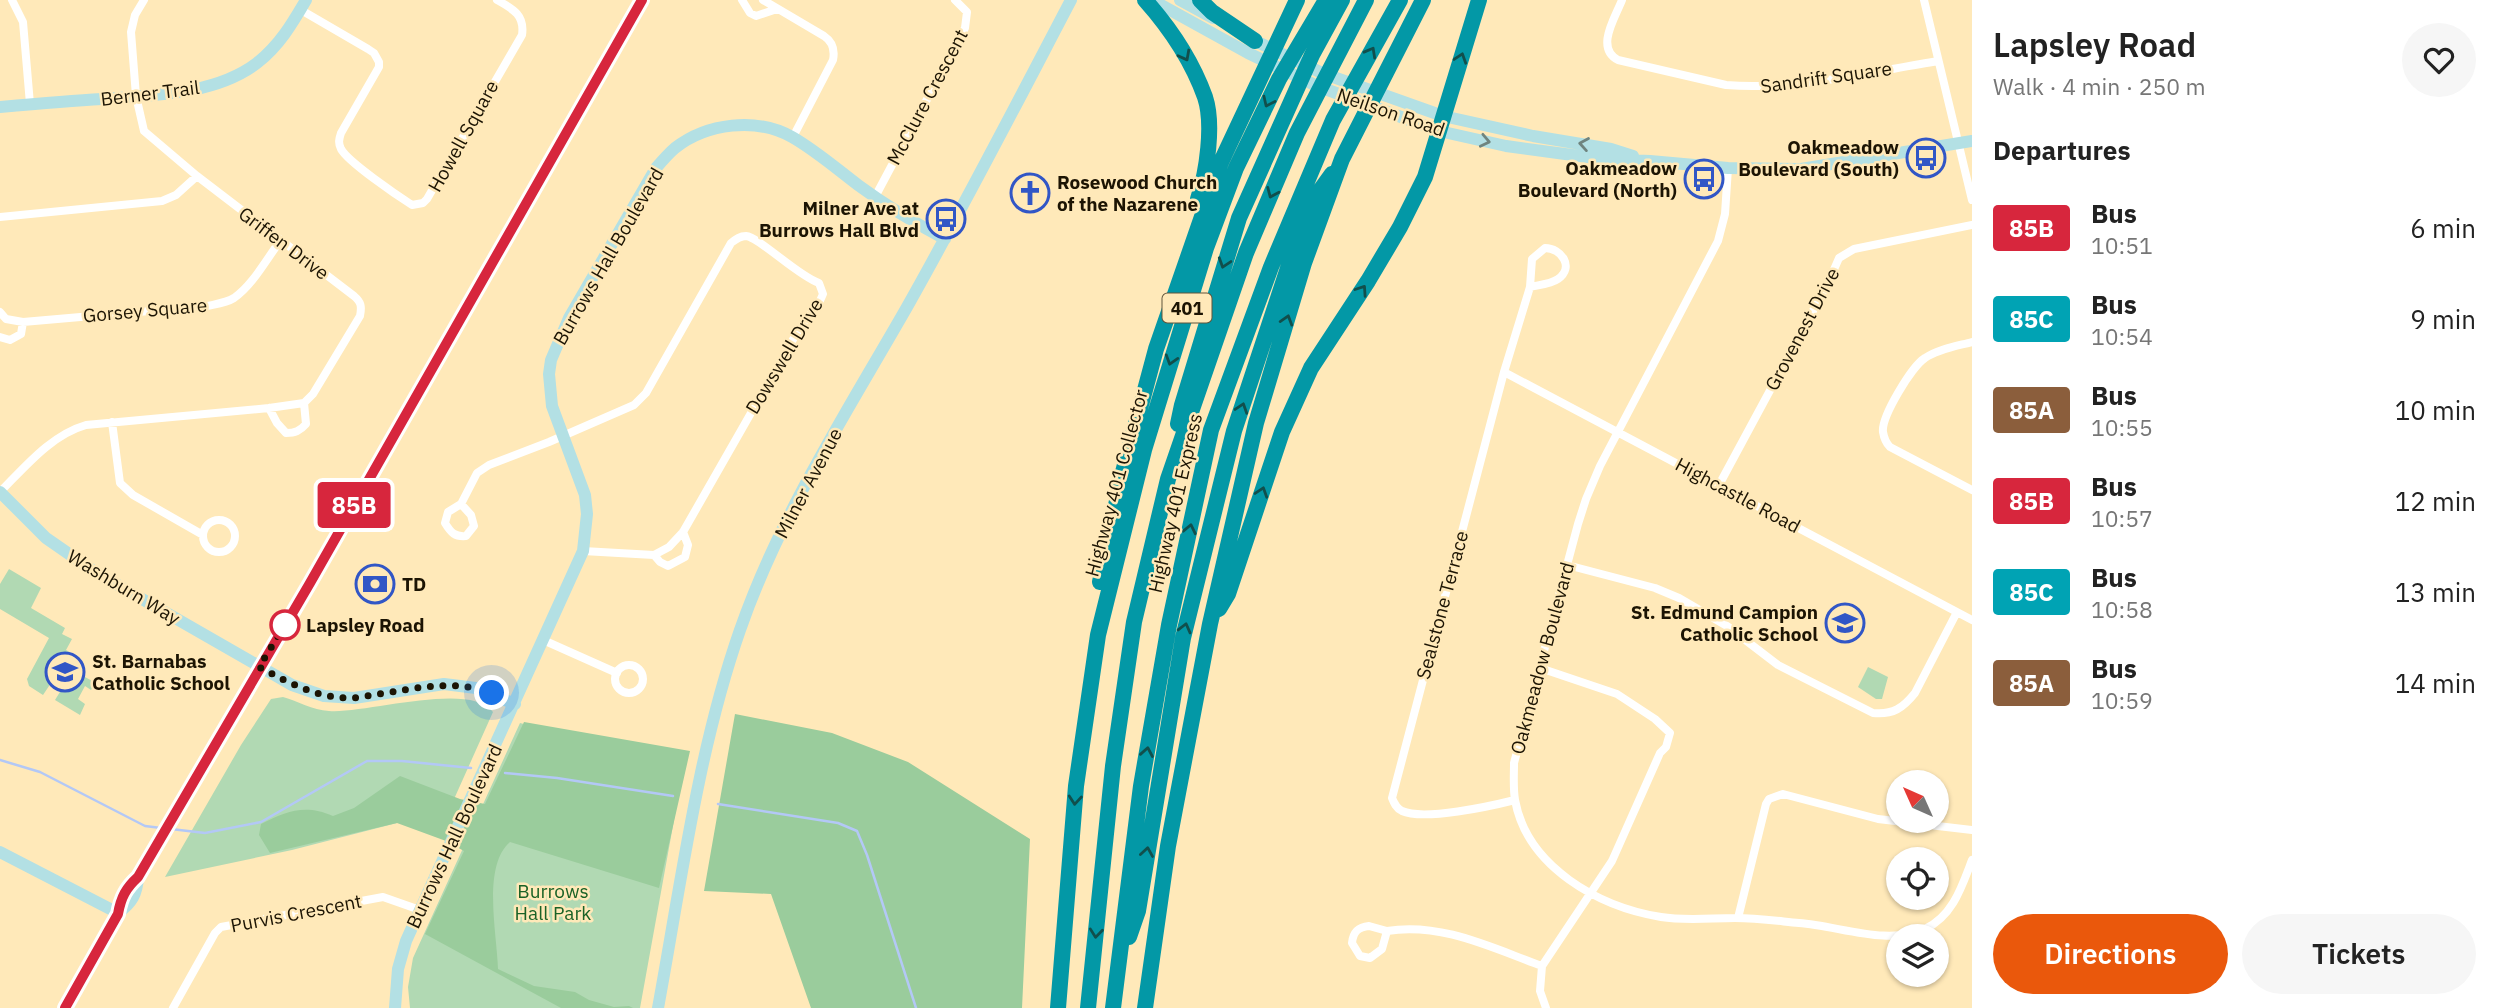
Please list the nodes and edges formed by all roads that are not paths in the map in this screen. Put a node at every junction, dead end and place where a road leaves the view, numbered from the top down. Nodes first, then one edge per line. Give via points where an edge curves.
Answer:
1 (12, 0) edge
2 (144, 0) edge
3 (497, 0) edge
4 (642, 0) edge
5 (742, 0) edge
6 (763, 0) edge
7 (955, 0) edge
8 (1071, 0) edge
9 (1146, 0) edge
10 (1152, 0) edge
11 (1180, 0) edge
12 (1200, 0) edge
13 (1297, 0) edge
14 (1326, 0) edge
15 (1342, 0) edge
16 (1366, 0) edge
17 (1401, 0) edge
18 (1423, 0) edge
19 (1479, 0) edge
20 (1622, 0) edge
21 (1924, 0) edge
22 (303, 5) edge
23 (777, 9) junction
24 (1251, 47) junction
25 (1938, 61) junction
26 (135, 96) junction
27 (30, 104) junction
28 (0, 107) edge
29 (1441, 124) junction
30 (793, 137) junction
31 (1972, 141) edge
32 (1957, 142) junction
33 (1342, 159) junction
34 (1728, 168) junction
35 (197, 176) junction
36 (875, 197) junction
37 (1972, 201) edge
38 (0, 217) edge
39 (1972, 225) edge
40 (945, 239) junction
41 (281, 240) junction
42 (1530, 287) junction
43 (0, 312) edge
44 (23, 321) junction
45 (0, 337) edge
46 (1972, 342) edge
47 (1156, 349) junction
48 (1504, 372) junction
49 (304, 403) junction
50 (269, 408) junction
51 (112, 422) junction
52 (1618, 431) junction
53 (564, 436) junction
54 (1168, 479) junction
55 (1719, 485) junction
56 (1972, 490) edge
57 (0, 492) edge
58 (461, 504) dead end
59 (683, 532) junction
60 (203, 535) junction
61 (583, 551) junction
62 (654, 555) junction
63 (1567, 565) junction
64 (1957, 612) junction
65 (1972, 620) edge
66 (1210, 624) junction
67 (1098, 635) junction
68 (542, 640) junction
69 (259, 667) junction
70 (1540, 668) junction
71 (617, 673) dead end
72 (514, 704) junction
73 (1515, 800) junction
74 (1972, 830) edge
75 (0, 852) edge
76 (1972, 860) edge
77 (1591, 894) junction
78 (420, 910) junction
79 (118, 914) junction
80 (1738, 918) junction
81 (1387, 931) junction
82 (1119, 965) junction
83 (1542, 966) junction
84 (65, 1008) edge
85 (173, 1008) edge
86 (393, 1008) edge
87 (658, 1008) edge
88 (1058, 1008) edge
89 (1088, 1008) edge
90 (1113, 1008) edge
91 (1146, 1008) edge
92 (1546, 1008) edge

1 - 27 street via 23,22
2 - 26 street, Griffen Drive via 131,25
3 - 22 street, Howell Square via 518,13 522,35 428,199 412,205 341,150 339,138 379,67 377,57
4 - 69 main road
5 - 23 street via 756,16
6 - 23 street
7 - 36 street, McClure Crescent via 967,12 965,28
8 - 40 main road, Milner Avenue
9 -> 47 highway via 1182,50 1206,99 1210,144 1202,189 1156,329
10 - 24 main road, Neilson Road
11 - 24 main road, Neilson Road
12 - 24 highway
13 - 47 highway via 1221,162
14 -> 67 highway, Highway 401 Collector / 401 via 1279,79 1236,168 1206,248 1144,450
15 -> 54 highway via 1312,55 1239,218 1182,405
16 -> 54 highway, Highway 401 Express / 401 via 1297,133 1246,253
82 -> 17 highway, Highway 401 Express via 1141,786 1164,652 1211,430 1270,267 1333,120
18 - 33 highway
29 -> 19 highway
20 - 25 street, Sandrift Square via 1608,33 1606,47 1611,56 1726,85 1797,84
21 - 25 street
22 - 26 main road, Berner Trail via 274,48 235,77 203,88
23 - 30 street via 830,40 834,52
24 - 29 main road, Neilson Road via 1402,103
24 - 29 main road, Neilson Road via 1317,86 1396,116
25 - 32 street
26 - 27 main road, Berner Trail
26 - 35 street, Griffen Drive via 144,131
27 - 28 main road, Berner Trail
29 - 34 main road, Neilson Road via 1506,146
66 -> 29 highway via 1228,594 1282,432 1311,368 1400,227 1425,177
30 - 36 main road, Burrows Hall Boulevard
30 - 53 main road, Burrows Hall Boulevard via 773,129 722,127 675,148 656,168 555,346 549,374 552,406
31 - 32 main road, Neilson Road
32 - 34 main road, Neilson Road via 1801,169
32 - 37 street
66 -> 33 highway via 1256,423 1304,263
82 -> 33 highway via 1138,911 1183,638 1234,431 1291,259 1319,192
34 - 52 street, Oakmeadow Boulevard via 1718,241
35 - 38 street via 162,201
35 - 41 street, Griffen Drive
36 - 40 main road, Burrows Hall Boulevard
39 - 55 street, Grovenest Drive via 1854,249 1839,258
40 - 87 main road, Milner Avenue via 827,444 743,620 710,733
41 - 44 street, Gorsey Square via 244,288 221,303
41 - 49 street, Griffen Drive via 360,301 362,308
42 - 42 street, Sealstone Terrace via 1560,278 1566,268 1564,257 1545,248 1535,254
42 - 48 street, Sealstone Terrace
43 - 44 street, Gorsey Square
44 - 45 street via 20,334 10,340
46 - 56 street via 1931,355 1912,370 1886,416 1883,432 1890,447
47 - 67 highway via 1117,499 1098,593
48 - 52 street, Highcastle Road
48 - 73 street, Sealstone Terrace via 1392,798 1403,811 1417,813 1456,812
49 - 50 street
49 - 50 street, Griffen Drive via 306,424 294,433 286,433
50 - 51 street
51 - 57 street via 65,433
51 - 60 street via 120,483
52 - 55 street, Highcastle Road
52 - 63 street, Oakmeadow Boulevard via 1586,499
53 - 58 street via 477,472
53 - 59 street, Dowswell Drive via 634,405 646,393 731,243 739,237 751,237 818,283 823,294 819,303 799,329
53 - 61 main road, Burrows Hall Boulevard via 585,495
54 -> 89 highway, Highway 401 Express / 401 via 1134,622 1114,753
55 - 64 street, Highcastle Road
57 - 69 main road, Washburn Way via 31,525 85,566
59 - 62 street, Dowswell Drive via 669,548
59 - 62 street, Dowswell Drive via 688,545 685,557 668,566
60 - 60 street via 205,544 217,552 231,547 235,537 232,527 223,521 208,525
61 - 62 street, Dowswell Drive
61 - 68 main road, Burrows Hall Boulevard
63 - 64 street via 1679,598 1727,626 1778,665 1873,713 1886,714 1909,701
63 - 70 street, Oakmeadow Boulevard
64 - 65 street, Highcastle Road
66 - 91 highway via 1168,846
67 -> 88 highway, Highway 401 Collector / 401 via 1076,786
68 - 71 street
68 - 72 main road, Burrows Hall Boulevard
69 - 72 main road via 324,696 354,698 444,684 476,688
69 - 79 main road via 138,877 130,905
70 - 73 street, Oakmeadow Boulevard via 1514,763
70 - 77 street via 1617,694 1670,733 1612,861
72 - 78 main road, Burrows Hall Boulevard
73 - 77 street, Oakmeadow Boulevard via 1525,829 1543,854
74 - 80 street via 1878,819 1777,795 1766,804
75 - 79 main road
76 - 80 street, Oakmeadow Boulevard via 1946,913 1933,925 1911,933 1888,936
77 - 80 street, Oakmeadow Boulevard via 1663,918
77 - 83 street
78 - 85 street, Purvis Crescent via 383,897 221,928
78 - 86 main road, Burrows Hall Boulevard via 401,954
79 - 84 main road
81 - 81 street via 1363,926 1355,933 1353,948 1364,957 1375,956
81 - 83 street via 1418,928 1466,938
82 - 90 highway, Highway 401 Express
83 - 92 street via 1540,991

